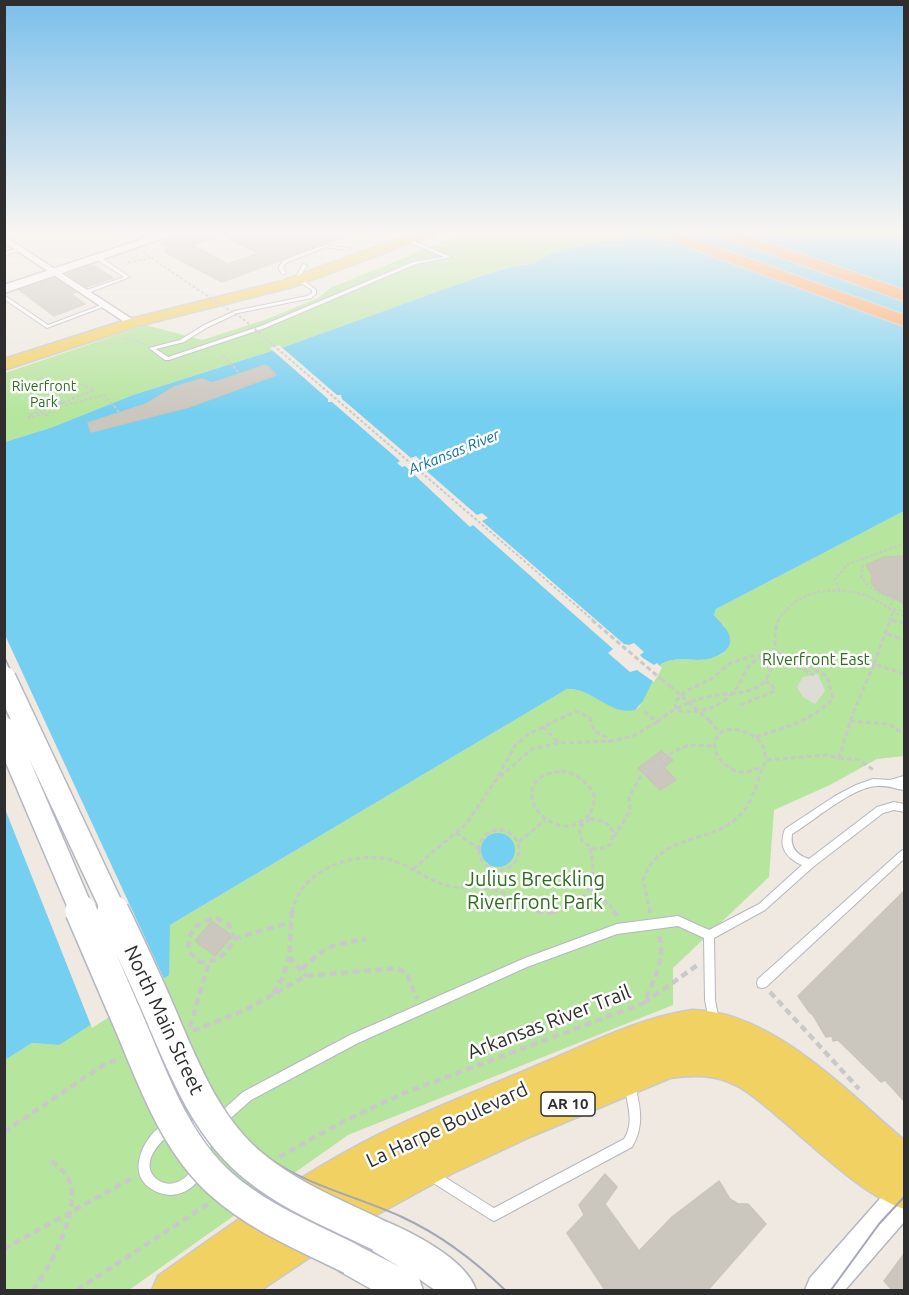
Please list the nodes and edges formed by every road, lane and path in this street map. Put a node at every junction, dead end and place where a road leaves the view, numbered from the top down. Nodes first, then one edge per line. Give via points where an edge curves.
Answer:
1 (88, 292) edge
2 (202, 292) edge
3 (224, 292) edge
4 (230, 292) edge
5 (314, 292) edge
6 (345, 292) edge
7 (826, 292) edge
8 (858, 292) edge
9 (4, 296) edge
10 (106, 305) junction
11 (904, 309) edge
12 (128, 321) junction
13 (904, 321) edge
14 (4, 355) edge
15 (224, 357) dead end
16 (4, 365) edge
17 (240, 374) dead end
18 (81, 384) dead end
19 (48, 394) dead end
20 (199, 394) dead end
21 (204, 398) dead end
22 (63, 403) junction
23 (166, 405) dead end
24 (170, 408) dead end
25 (120, 413) dead end
26 (48, 416) dead end
27 (904, 544) edge
28 (862, 565) dead end
29 (839, 590) junction
30 (889, 608) junction
31 (904, 611) edge
32 (892, 613) junction
33 (904, 616) edge
34 (890, 619) junction
35 (904, 623) edge
36 (887, 634) junction
37 (904, 640) edge
38 (775, 654) junction
39 (763, 656) junction
40 (874, 664) junction
41 (904, 674) edge
42 (814, 675) dead end
43 (4, 678) edge
44 (766, 682) junction
45 (732, 693) junction
46 (740, 705) dead end
47 (642, 710) dead end
48 (676, 710) junction
49 (850, 721) junction
50 (657, 722) junction
51 (543, 728) junction
52 (4, 729) edge
53 (721, 734) junction
54 (904, 734) edge
55 (755, 737) junction
56 (610, 742) junction
57 (559, 743) junction
58 (714, 746) junction
59 (838, 758) junction
60 (765, 760) junction
61 (761, 767) junction
62 (496, 780) junction
63 (904, 780) edge
64 (890, 783) junction
65 (904, 788) edge
66 (904, 808) edge
67 (545, 820) junction
68 (583, 821) junction
69 (580, 826) junction
70 (456, 833) junction
71 (614, 837) junction
72 (519, 842) junction
73 (478, 848) junction
74 (590, 848) junction
75 (904, 854) edge
76 (810, 864) junction
77 (413, 869) junction
78 (591, 890) junction
79 (291, 922) junction
80 (654, 924) junction
81 (625, 928) junction
82 (709, 935) junction
83 (234, 939) junction
84 (366, 939) dead end
85 (710, 956) junction
86 (290, 957) junction
87 (209, 962) junction
88 (302, 969) junction
89 (762, 983) joint
90 (272, 994) dead end
91 (644, 1003) junction
92 (420, 1010) junction
93 (716, 1029) junction
94 (188, 1033) dead end
95 (630, 1078) junction
96 (863, 1094) dead end
97 (202, 1135) junction
98 (48, 1158) dead end
99 (273, 1161) dead end
100 (423, 1169) junction
101 (145, 1170) junction
102 (904, 1181) edge
103 (904, 1190) edge
104 (904, 1197) edge
105 (216, 1199) dead end
106 (67, 1214) junction
107 (4, 1249) edge
108 (33, 1290) edge
109 (77, 1290) edge
110 (172, 1290) edge
111 (228, 1290) edge
112 (405, 1290) edge
113 (459, 1290) edge
114 (822, 1290) edge

1 - 10 street
2 - 53 path, bridge via 243,319
3 - 12 main road
4 - 12 main road
5 - 6 lane via 302,300 237,312 182,341 152,348 167,359 263,327
7 - 13 highway
8 - 11 highway
9 - 10 lane via 47,327
10 - 12 street
12 - 14 main road
12 - 16 main road
15 - 17 path
18 - 22 path via 97,390
19 - 22 path
20 - 21 path
22 - 25 path via 76,404 104,395
22 - 26 path via 28,416 45,412
23 - 24 path
27 - 29 path via 848,564 835,579
28 - 30 path via 861,576 868,586 893,600
29 - 30 path via 862,594
29 - 38 path via 812,592 783,612 776,622
30 - 31 path
30 - 32 path
32 - 33 path
32 - 34 path
34 - 35 path
34 - 36 path
36 - 37 path
36 - 40 path
38 - 39 path
38 - 42 path
38 - 44 path
38 - 55 path via 796,659 827,676 833,699 811,717
39 - 45 path via 752,663
39 - 48 path via 725,666 708,682 686,692 675,702
40 - 41 path
40 - 49 path
43 - 113 main road, North Main Street, bridge via 205,1108 240,1154 279,1184 380,1236 441,1272
44 - 45 path via 746,692
44 - 46 path via 775,691
45 - 48 path via 707,697
45 - 48 path via 700,711
47 - 50 path
48 - 50 path
49 - 54 path via 889,724
49 - 59 path
50 - 56 path via 633,736
51 - 56 path via 576,711 590,718 594,731
51 - 57 path
51 - 62 path via 527,735 516,746
52 - 112 main road, North Main Street, bridge via 151,1075 168,1113 190,1147 221,1185 259,1212
53 - 55 path via 741,731
53 - 58 path
55 - 60 path via 764,748
56 - 57 path
57 - 62 path via 532,749
58 - 61 path via 718,759 731,769 748,772
58 - 71 path via 689,745 674,751 641,776 629,797 630,811
59 - 60 path via 828,755
59 - 64 path via 859,760
60 - 61 path, Arkansas River Trail
61 - 80 path, Arkansas River Trail via 754,790 738,818 719,829 679,842 652,861 643,879
62 - 70 path
63 - 64 lane
64 - 65 lane
64 - 76 lane via 869,783 789,832 787,847 800,861
66 - 76 lane via 880,810
67 - 68 path via 565,826
67 - 68 path via 532,806 531,789 542,776 561,771 580,776 592,790 594,807
67 - 72 path
68 - 69 path
69 - 71 path via 590,819 604,821
69 - 74 path via 580,840
70 - 73 path
70 - 77 path
71 - 74 path via 606,848
72 - 73 path via 509,833 495,831 483,837
72 - 73 path via 519,859 504,869 488,867
74 - 78 path
75 - 89 lane
76 - 82 lane via 762,908
77 - 78 path via 447,886 490,888 545,913 582,901
77 - 79 path via 382,858 330,866 301,886
78 - 81 path via 610,905
79 - 83 path
79 - 86 path
80 - 81 lane
80 - 82 lane via 678,921
80 - 91 path, Arkansas River Trail via 661,942 660,966
81 - 92 lane via 525,963
82 - 85 lane
83 - 87 path via 226,954
83 - 87 path via 230,925 223,919 208,919 195,927 188,937 189,952 200,962
84 - 88 path via 331,945
85 - 91 path
85 - 93 lane via 710,1000
86 - 88 path
86 - 90 path
87 - 94 path
88 - 92 path via 306,976 404,970
89 - 96 path
91 - 99 path, Arkansas River Trail via 404,1093
92 - 97 lane via 354,1039 247,1096
93 - 102 main road, La Harpe Boulevard / AR 10 via 738,1035 780,1058 895,1156
93 - 110 main road, La Harpe Boulevard / AR 10 via 673,1030 440,1124 308,1196
95 - 100 main road, La Harpe Boulevard / AR 10
95 - 100 lane via 636,1127 628,1143 494,1215
95 - 103 main road, La Harpe Boulevard / AR 10 via 690,1057 720,1060 741,1068
97 - 101 lane via 189,1124 170,1126 153,1140
97 - 101 lane via 202,1167 186,1185 177,1189 157,1188
98 - 106 path via 71,1184
100 - 111 main road, La Harpe Boulevard / AR 10 via 347,1212
101 - 106 path
104 - 114 main road
105 - 109 path
106 - 107 path
106 - 108 path via 53,1262

